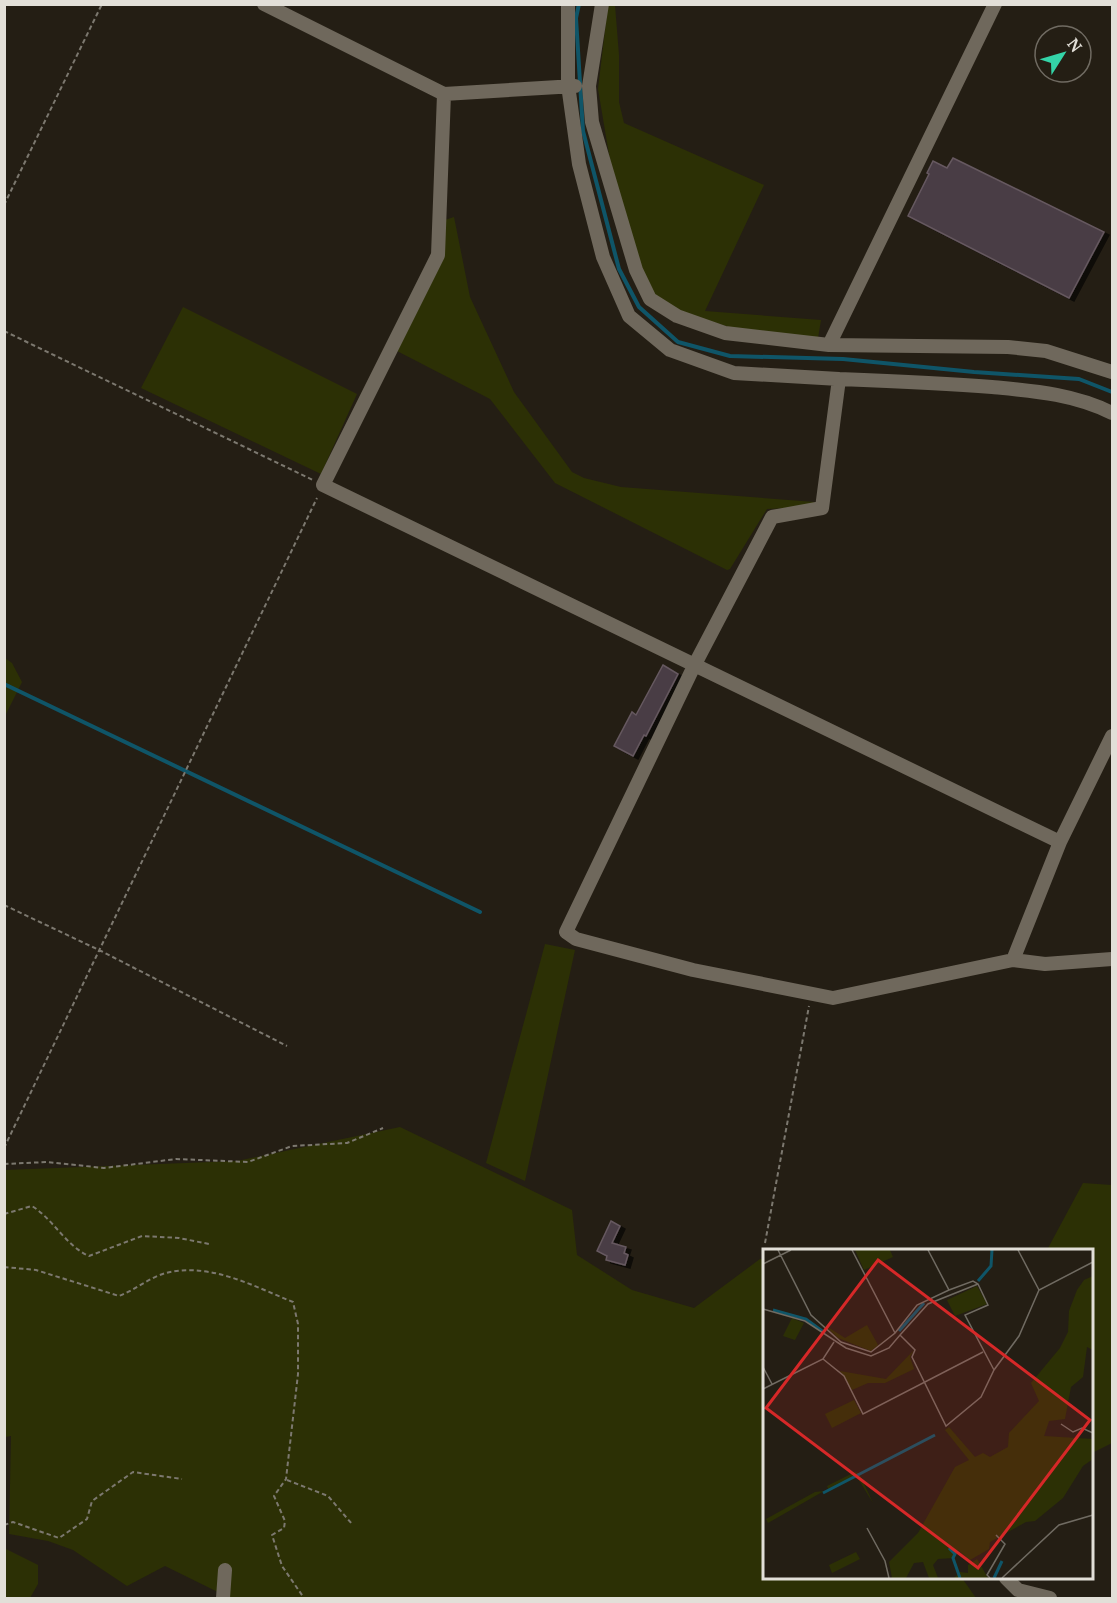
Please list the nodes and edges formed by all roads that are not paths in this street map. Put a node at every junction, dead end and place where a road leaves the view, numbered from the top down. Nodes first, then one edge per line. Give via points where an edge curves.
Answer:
1 (264, 4) edge
2 (568, 4) edge
3 (602, 4) edge
4 (995, 4) edge
5 (568, 85) junction
6 (589, 86) junction
7 (444, 94) junction
8 (829, 345) junction
9 (1113, 372) edge
10 (839, 379) junction
11 (1113, 413) edge
12 (694, 666) junction
13 (1113, 736) edge
14 (1060, 842) junction
15 (1113, 959) edge
16 (1013, 960) junction
17 (225, 1570) dead end
18 (1007, 1579) edge
19 (222, 1599) edge
20 (1050, 1599) edge

1 - 7 street
2 - 5 street
3 - 6 street
4 - 8 street
5 - 6 street
5 - 7 street
5 - 10 street via 579,164 603,257 629,316 670,350 734,373
6 - 8 street via 592,122 636,270 650,299 677,316 725,333
7 - 12 street via 438,255 323,485
8 - 9 street via 1008,347 1046,351
10 - 11 street via 947,383 1053,393 1090,402
10 - 12 street via 822,508 772,517
12 - 14 street
12 - 16 street via 566,932 576,939 693,970 833,998
13 - 14 street
14 - 16 street
15 - 16 street via 1045,963
17 - 19 street
18 - 20 street via 1018,1590

